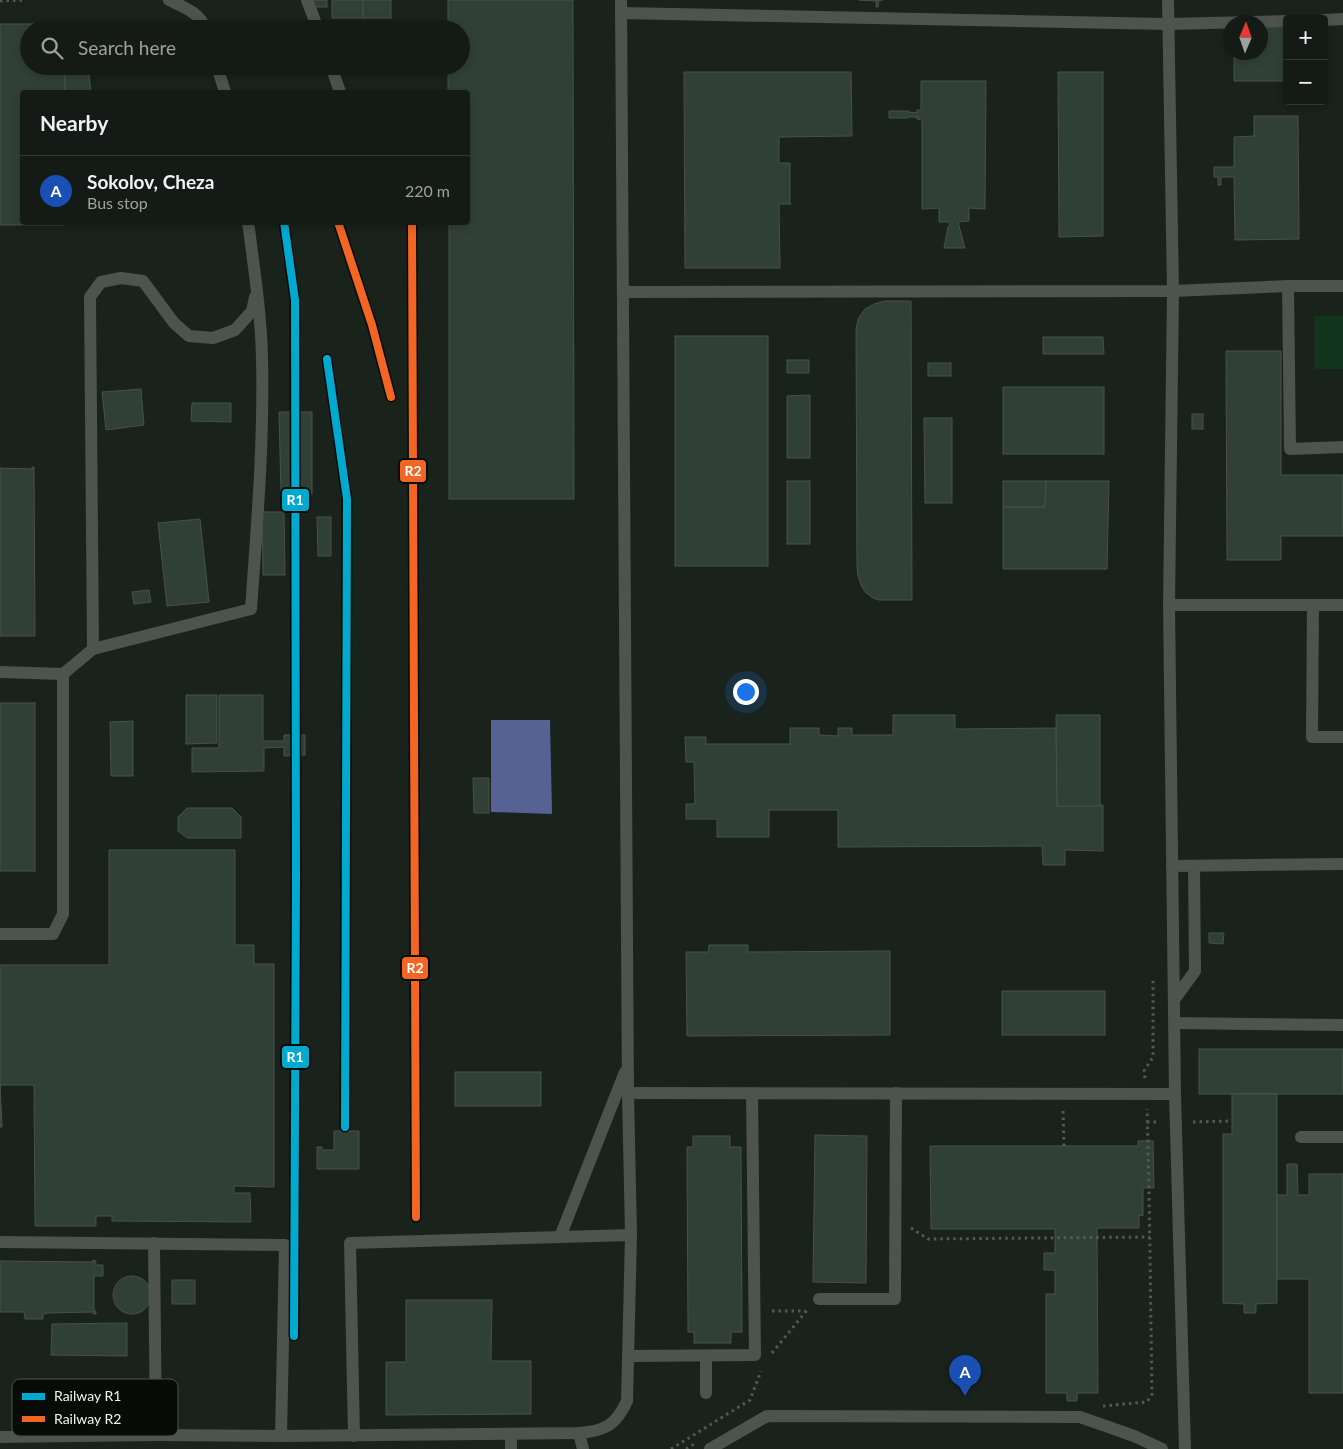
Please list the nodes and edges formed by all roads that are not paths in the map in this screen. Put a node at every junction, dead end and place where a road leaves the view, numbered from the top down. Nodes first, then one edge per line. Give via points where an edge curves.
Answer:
1 (170, 0) edge
2 (307, 0) edge
3 (1168, 0) edge
4 (621, 6) edge
5 (1343, 19) edge
6 (201, 20) edge
7 (315, 20) edge
8 (1328, 20) edge
9 (1283, 21) edge
10 (1168, 24) junction
11 (220, 75) edge
12 (334, 75) edge
13 (224, 90) edge
14 (339, 90) edge
15 (248, 225) edge
16 (1288, 286) junction
17 (1343, 286) edge
18 (258, 288) junction
19 (1173, 291) junction
20 (623, 292) junction
21 (1343, 447) edge
22 (1168, 605) junction
23 (1313, 605) junction
24 (1343, 605) edge
25 (93, 649) junction
26 (0, 672) edge
27 (63, 674) junction
28 (1343, 737) edge
29 (1343, 864) edge
30 (1172, 866) junction
31 (1194, 866) junction
32 (0, 934) edge
33 (1174, 1000) junction
34 (1175, 1023) junction
35 (1343, 1024) edge
36 (628, 1065) junction
37 (628, 1093) junction
38 (752, 1093) junction
39 (896, 1093) junction
40 (1176, 1094) junction
41 (1302, 1137) dead end
42 (1343, 1137) edge
43 (630, 1235) junction
44 (560, 1237) junction
45 (0, 1242) edge
46 (154, 1243) junction
47 (819, 1298) road end
48 (628, 1356) junction
49 (706, 1356) junction
50 (155, 1379) edge
51 (706, 1393) dead end
52 (579, 1433) junction
53 (511, 1434) junction
54 (178, 1435) edge
55 (78, 1436) edge
56 (281, 1436) junction
57 (354, 1436) junction
58 (0, 1437) edge
59 (511, 1449) edge
60 (583, 1449) edge
61 (710, 1449) edge
62 (1162, 1449) edge
63 (1185, 1449) edge

1 - 6 lane
2 - 7 lane
3 - 10 lane
4 - 10 lane
4 - 20 lane
5 - 8 lane
9 - 10 lane
10 - 19 lane
11 - 13 lane
12 - 14 lane
15 - 18 lane
16 - 17 lane
16 - 19 lane
16 - 21 lane via 1290,449
18 - 25 lane via 262,358 261,473 251,609
18 - 25 lane via 252,311 235,330 213,338 189,336 174,323 143,281 121,278 101,282 90,297
19 - 20 lane
19 - 22 lane
20 - 36 lane
22 - 23 lane
22 - 30 lane
23 - 24 lane
23 - 28 lane via 1312,737
25 - 27 lane
26 - 27 lane
27 - 32 lane via 63,914 53,934
29 - 31 lane
30 - 31 lane
30 - 33 lane
31 - 33 lane via 1195,971
33 - 34 lane
34 - 35 lane
34 - 40 lane
36 - 37 lane
36 - 44 lane
37 - 38 lane
37 - 43 lane
38 - 39 lane
38 - 49 lane via 756,1355
39 - 40 lane
39 - 47 lane via 895,1299
40 - 63 lane
41 - 42 lane
43 - 44 lane
43 - 48 lane
44 - 57 lane via 350,1243
45 - 46 lane
46 - 50 lane
46 - 56 lane via 285,1245
48 - 49 lane
48 - 52 lane via 627,1401 621,1414 598,1431
49 - 51 lane
52 - 53 lane
52 - 60 lane
53 - 57 lane
53 - 59 lane
54 - 56 lane
55 - 58 lane
56 - 57 lane
61 - 62 lane via 767,1416 1080,1417

